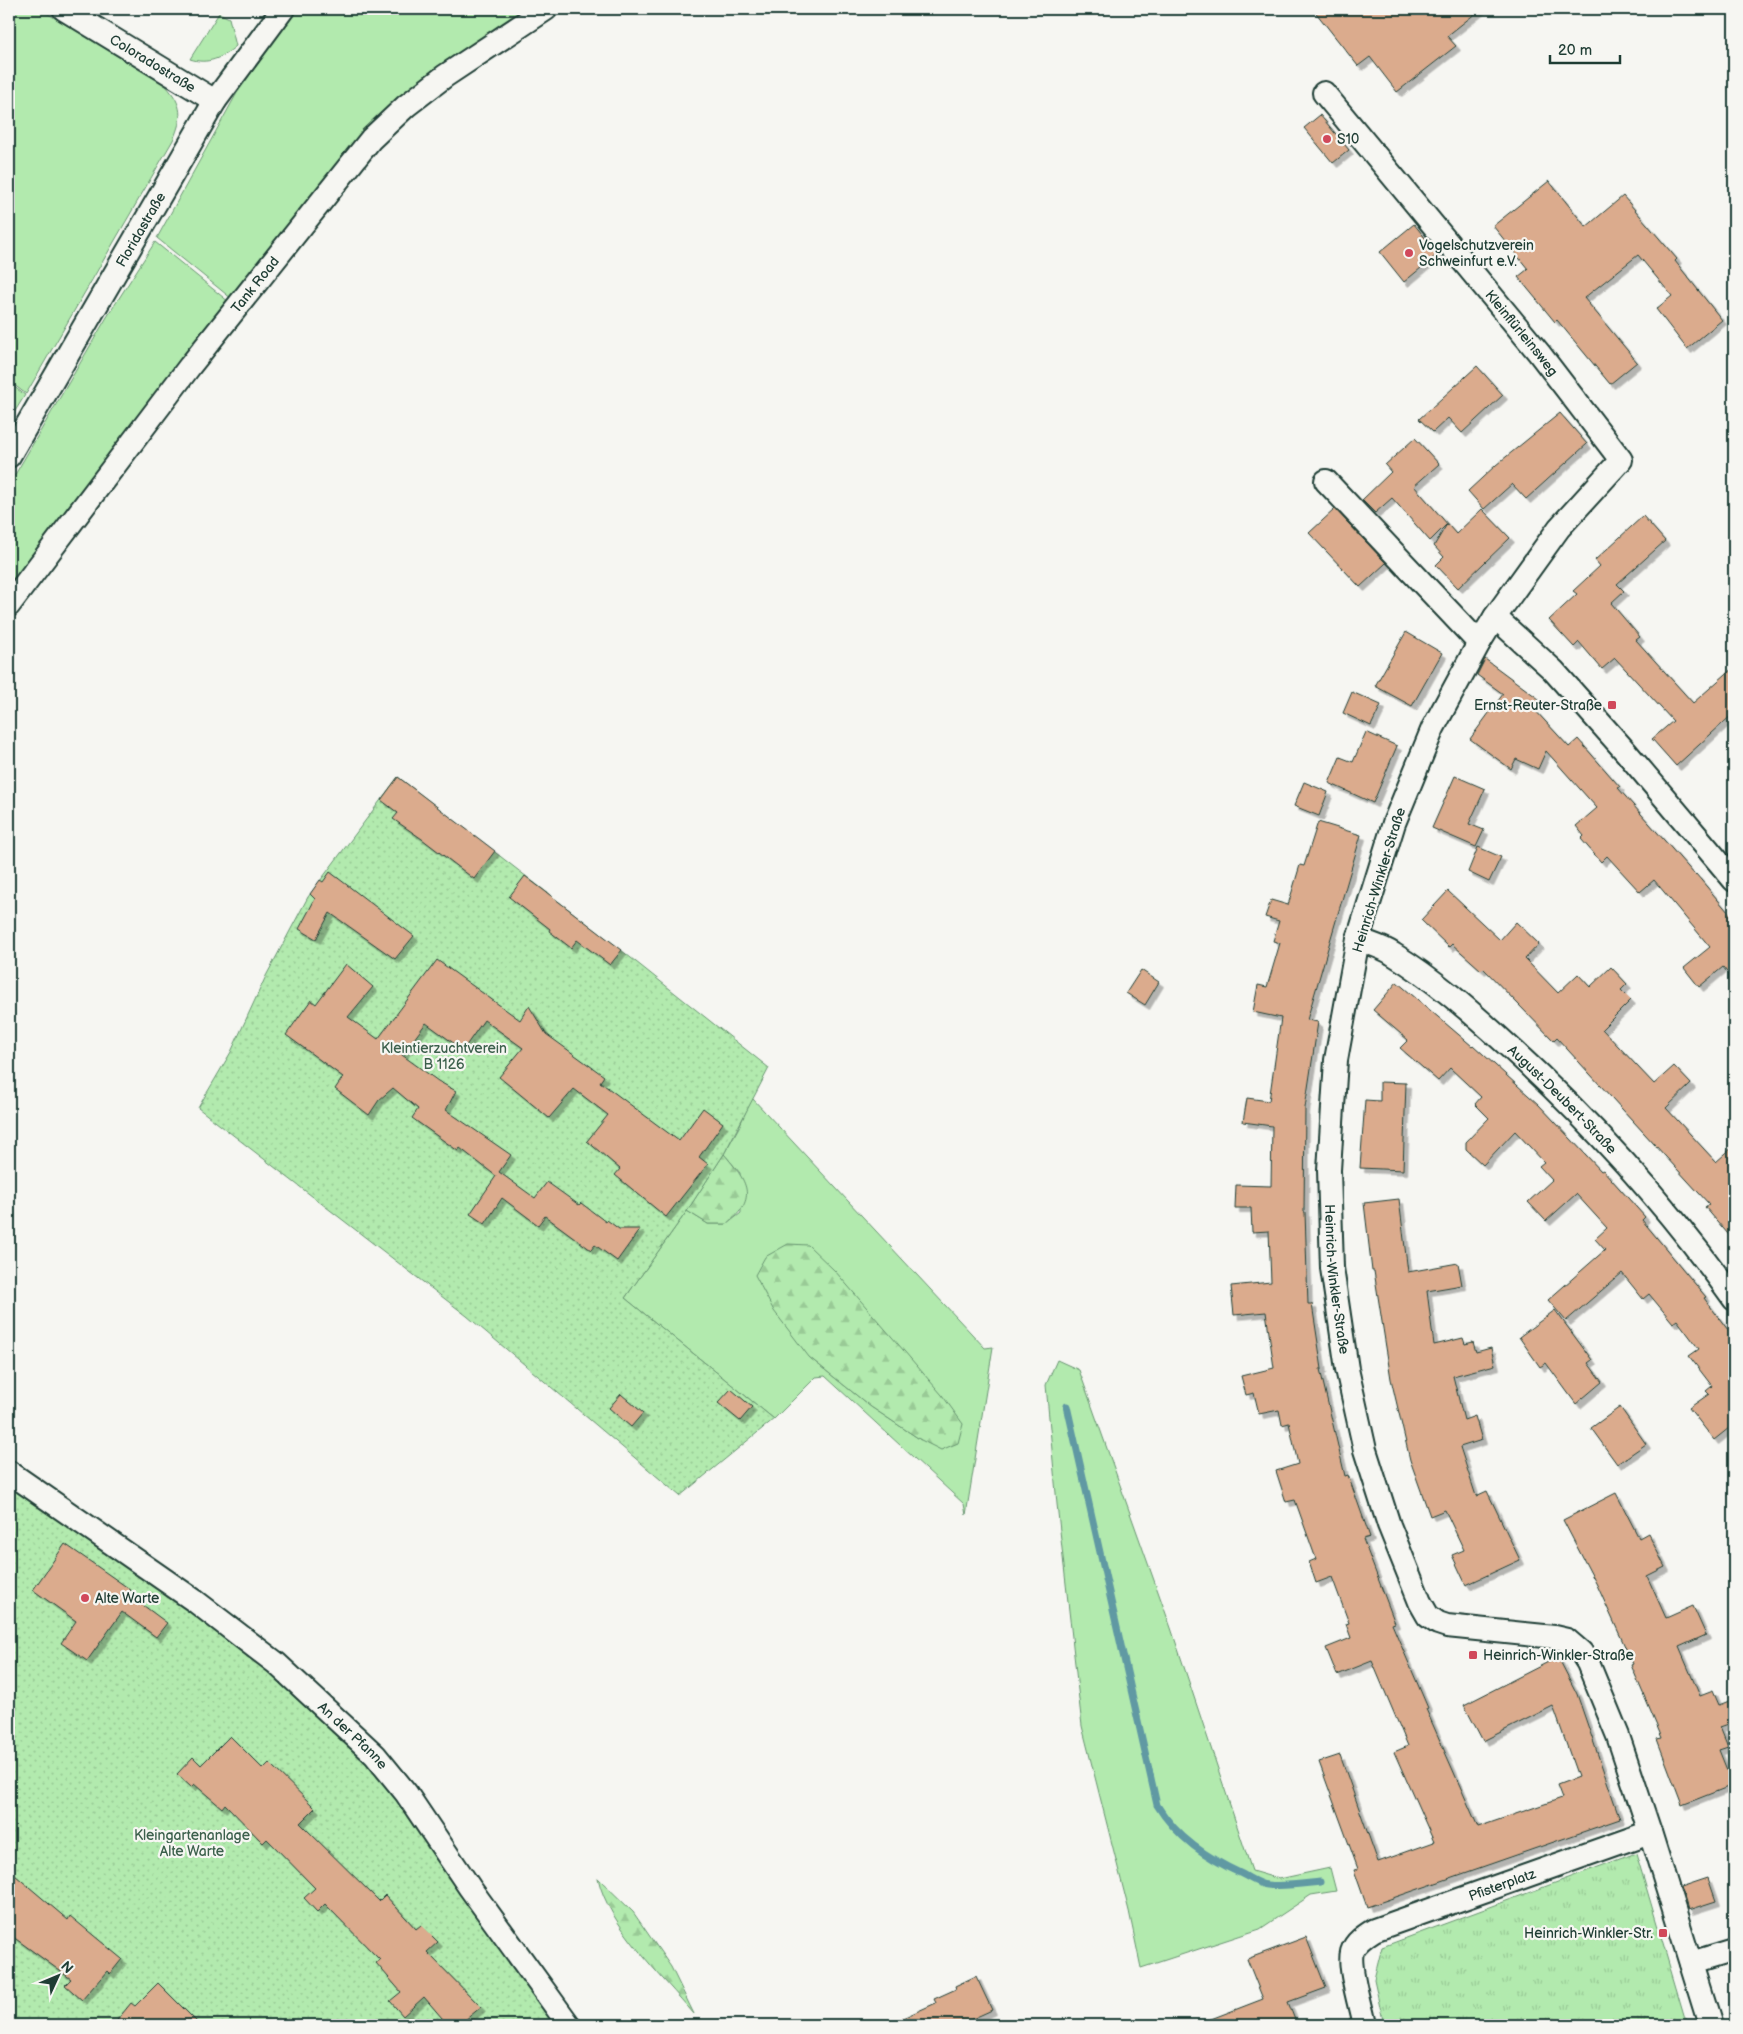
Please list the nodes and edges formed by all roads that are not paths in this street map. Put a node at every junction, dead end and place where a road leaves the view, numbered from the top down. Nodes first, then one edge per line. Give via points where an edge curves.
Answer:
1 (64, 9) edge
2 (284, 9) edge
3 (546, 9) edge
4 (1324, 93) dead end
5 (215, 102) junction
6 (9, 456) edge
7 (1621, 460) joint
8 (1326, 481) dead end
9 (9, 605) edge
10 (1495, 617) junction
11 (1479, 643) junction
12 (1734, 880) edge
13 (1358, 939) junction
14 (1734, 1299) edge
15 (9, 1472) edge
16 (1650, 1832) junction
17 (1734, 1950) edge
18 (1691, 1963) junction
19 (569, 2025) edge
20 (1364, 2025) edge
21 (1710, 2025) edge

1 - 5 street, Coloradostraße
2 - 5 street, Floridastraße
3 - 9 street, Tank Road via 445,76 371,139 190,366
4 - 7 street, Kleinflürleinsweg via 1539,353
5 - 6 street, Floridastraße
7 - 10 street, Heinrich-Winkler-Straße via 1559,528
8 - 11 street
10 - 11 street, Heinrich-Winkler-Straße
10 - 12 street via 1553,670
11 - 13 street, Heinrich-Winkler-Straße via 1433,728 1394,823
13 - 14 street, August-Deubert-Straße via 1392,953 1460,1003 1537,1072 1614,1151 1704,1256
13 - 16 street, Heinrich-Winkler-Straße via 1336,1060 1329,1170 1332,1268 1347,1369 1365,1450 1389,1525 1420,1602 1428,1616 1438,1623 1554,1637 1567,1640 1581,1652 1618,1736
15 - 19 street, An der Pfanne via 195,1601 276,1663 375,1755 406,1793
16 - 18 street, Heinrich-Winkler-Straße
16 - 20 street, Pfisterplatz via 1374,1930 1352,1952
17 - 18 street
18 - 21 street, Heinrich-Winkler-Straße

